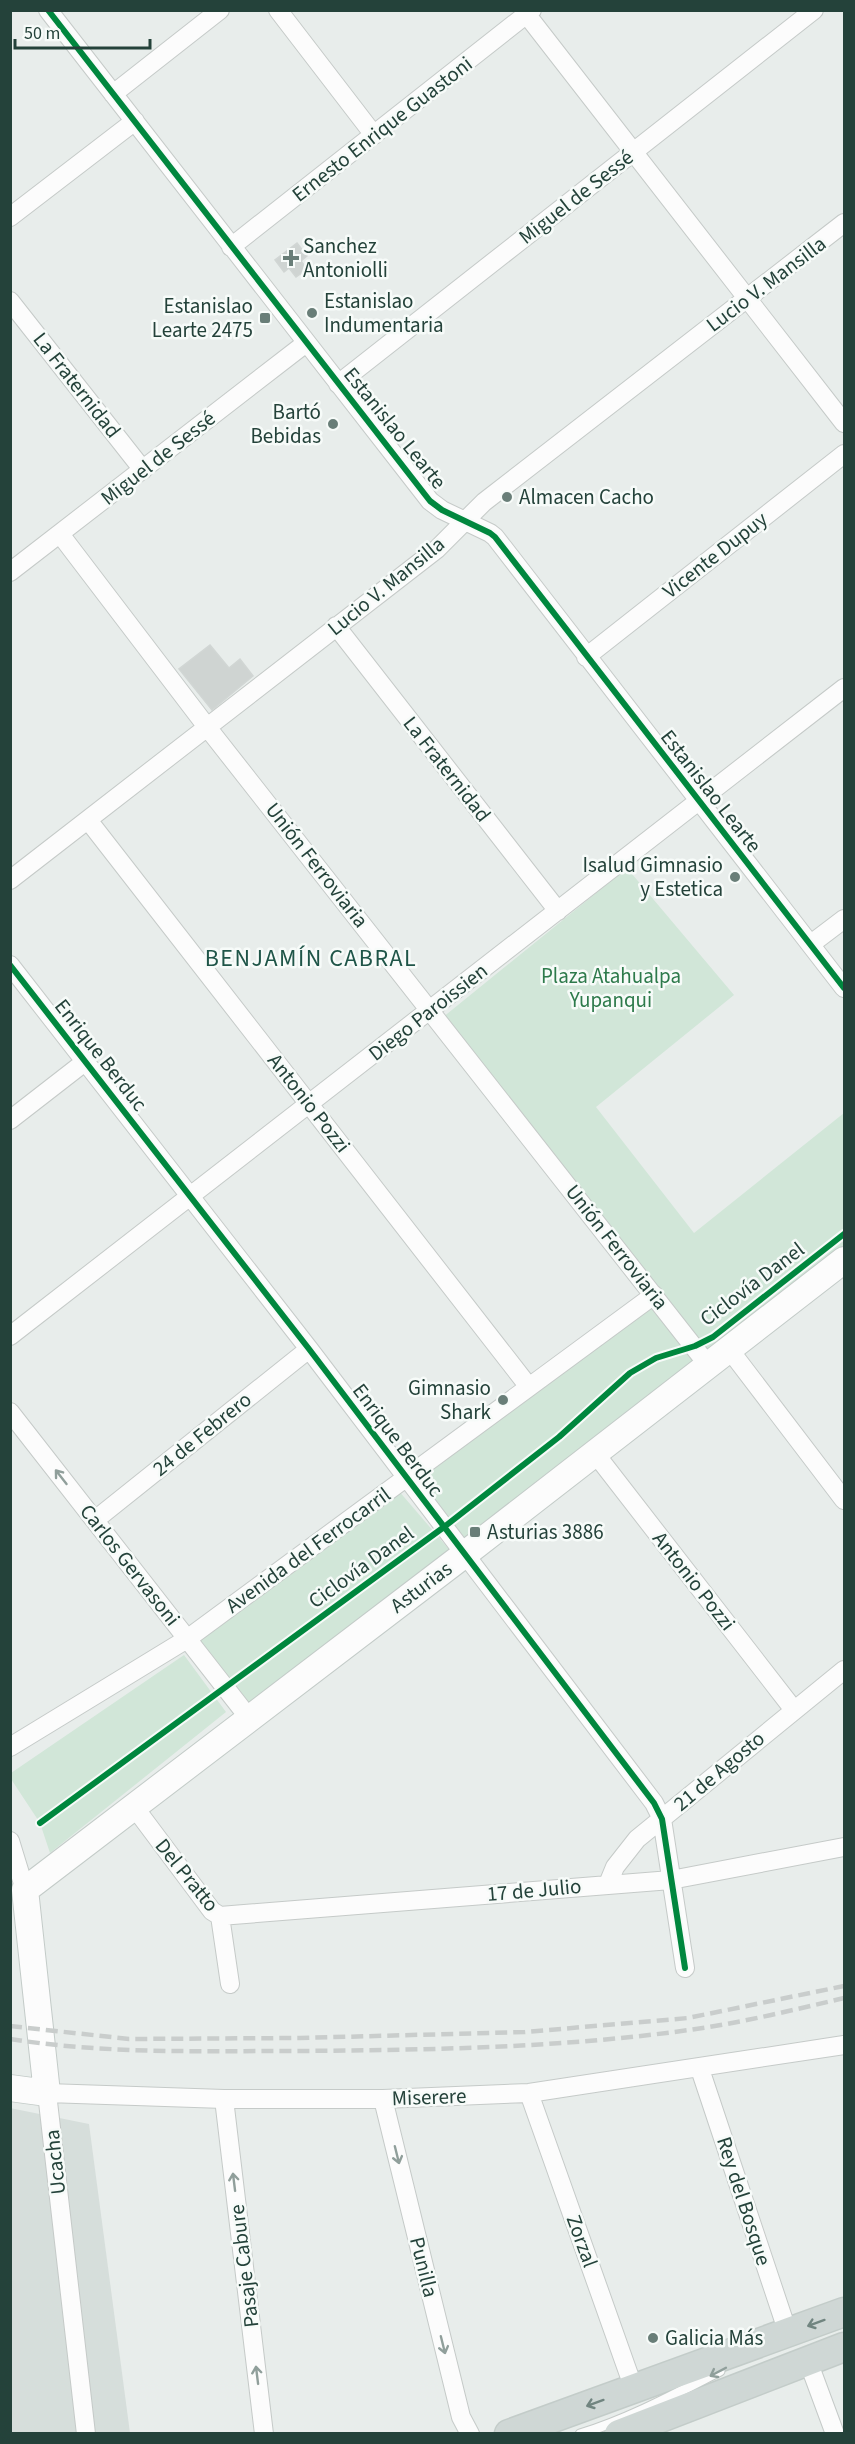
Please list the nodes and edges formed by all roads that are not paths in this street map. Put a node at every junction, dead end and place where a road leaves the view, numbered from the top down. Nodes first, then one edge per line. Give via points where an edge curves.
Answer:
1 (48, 10) edge
2 (220, 10) edge
3 (278, 10) edge
4 (814, 10) edge
5 (530, 13) edge
6 (113, 94) junction
7 (135, 122) junction
8 (374, 135) junction
9 (634, 152) junction
10 (10, 217) edge
11 (844, 223) edge
12 (231, 247) junction
13 (746, 298) junction
14 (10, 301) edge
15 (306, 343) junction
16 (338, 384) junction
17 (844, 423) edge
18 (844, 454) edge
19 (143, 470) junction
20 (464, 521) junction
21 (60, 534) junction
22 (10, 572) edge
23 (336, 626) junction
24 (586, 657) junction
25 (844, 688) edge
26 (207, 727) junction
27 (699, 801) junction
28 (88, 820) junction
29 (10, 880) edge
30 (558, 911) junction
31 (844, 919) edge
32 (811, 944) junction
33 (10, 965) edge
34 (844, 988) edge
35 (431, 1010) junction
36 (86, 1062) junction
37 (309, 1104) junction
38 (10, 1120) edge
39 (190, 1196) junction
40 (844, 1260) edge
41 (654, 1295) junction
42 (10, 1336) edge
43 (309, 1349) junction
44 (729, 1349) junction
45 (708, 1365) junction
46 (529, 1387) junction
47 (10, 1412) edge
48 (594, 1452) junction
49 (406, 1478) junction
50 (844, 1500) edge
51 (95, 1520) junction
52 (465, 1554) junction
53 (187, 1639) junction
54 (844, 1670) edge
55 (794, 1710) junction
56 (249, 1718) junction
57 (10, 1747) edge
58 (135, 1808) junction
59 (662, 1819) junction
60 (10, 1841) edge
61 (844, 1847) edge
62 (671, 1880) junction
63 (608, 1884) junction
64 (25, 1890) junction
65 (220, 1916) junction
66 (685, 1968) dead end
67 (230, 1984) dead end
68 (844, 2045) edge
69 (700, 2069) junction
70 (10, 2088) edge
71 (47, 2093) junction
72 (530, 2093) junction
73 (383, 2098) junction
74 (224, 2099) junction
75 (844, 2312) edge
76 (788, 2333) junction
77 (844, 2348) edge
78 (808, 2361) junction
79 (736, 2362) dead end
80 (726, 2368) dead end
81 (634, 2389) junction
82 (86, 2433) edge
83 (264, 2433) edge
84 (470, 2433) edge
85 (509, 2433) edge
86 (580, 2433) edge
87 (619, 2433) edge
88 (835, 2433) edge

1 - 6 street, Estanislao Learte
2 - 6 street
3 - 8 street
4 - 9 street, Miguel de Sessé
5 - 8 street, Ernesto Enrique Guastoni
5 - 9 street
6 - 7 street, Estanislao Learte
7 - 10 street
7 - 12 street, Estanislao Learte
8 - 12 street, Ernesto Enrique Guastoni
9 - 13 street
9 - 16 street, Miguel de Sessé
11 - 13 street, Lucio V. Mansilla
12 - 15 street, Estanislao Learte
13 - 17 street
13 - 20 street, Lucio V. Mansilla
14 - 19 street, La Fraternidad
15 - 16 street, Estanislao Learte
15 - 19 street, Miguel de Sessé
16 - 20 street, Estanislao Learte via 430,501
18 - 24 street, Vicente Dupuy
19 - 21 street, Miguel de Sessé
20 - 23 street, Lucio V. Mansilla via 437,549
20 - 24 street, Estanislao Learte via 495,537
21 - 22 street, Miguel de Sessé
21 - 26 street, Unión Ferroviaria
23 - 26 street, Lucio V. Mansilla
23 - 30 street, La Fraternidad
24 - 27 street, Estanislao Learte
25 - 27 street, Diego Paroissien
26 - 28 street, Lucio V. Mansilla
26 - 35 street, Unión Ferroviaria
27 - 30 street, Diego Paroissien
27 - 32 street, Estanislao Learte
28 - 29 street, Lucio V. Mansilla
28 - 37 street, Antonio Pozzi
30 - 35 street, Diego Paroissien
31 - 32 street
32 - 34 street, Estanislao Learte
33 - 36 street, Enrique Berduc
35 - 37 street, Diego Paroissien
35 - 41 street, Unión Ferroviaria
36 - 38 street
36 - 39 street, Enrique Berduc
37 - 39 street, Diego Paroissien
37 - 46 street, Antonio Pozzi
39 - 42 street, Diego Paroissien
39 - 43 street, Enrique Berduc
40 - 44 street, Asturias
41 - 45 street, Unión Ferroviaria
41 - 46 street, Avenida del Ferrocarril
43 - 49 street, Enrique Berduc
43 - 51 street, 24 de Febrero
44 - 45 street, Asturias
44 - 50 street
45 - 48 street, Asturias
46 - 49 street, Avenida del Ferrocarril
51 -> 47 street, Carlos Gervasoni
48 - 52 street, Asturias
48 - 55 street, Antonio Pozzi
49 - 52 street, Enrique Berduc
49 - 53 street, Avenida del Ferrocarril
51 - 53 street, Carlos Gervasoni
52 - 56 street, Asturias
52 - 59 street, Enrique Berduc via 654,1803
53 - 56 street, Carlos Gervasoni
53 - 57 street, Avenida del Ferrocarril
54 - 55 street, 21 de Agosto
55 - 59 street, 21 de Agosto
56 - 58 street, Asturias
58 - 64 street, Asturias
58 - 65 street, Del Pratto via 212,1911
59 - 62 street, Enrique Berduc
59 - 63 street, 21 de Agosto via 637,1839 615,1867
60 - 64 street
61 - 62 street, 17 de Julio
62 - 63 street, 17 de Julio
62 - 66 street, Enrique Berduc
63 - 65 street, 17 de Julio
64 - 71 street, Ucacha
65 - 67 street, Del Pratto
68 - 69 street, Miserere
69 - 72 street, Miserere
69 - 76 street, Rey del Bosque
70 - 71 street, Miserere
71 - 74 street, Miserere
71 - 82 street, Ucacha
72 - 73 street, Miserere
72 - 81 street, Zorzal
73 - 74 street, Miserere
73 -> 84 street, Punilla via 461,2417
83 -> 74 street, Pasaje Cabure
75 -> 76 main road
76 - 79 lane
76 - 81 main road
77 - 78 main road
78 - 87 main road
78 - 88 street
80 -> 86 lane via 662,2401
81 -> 85 main road

